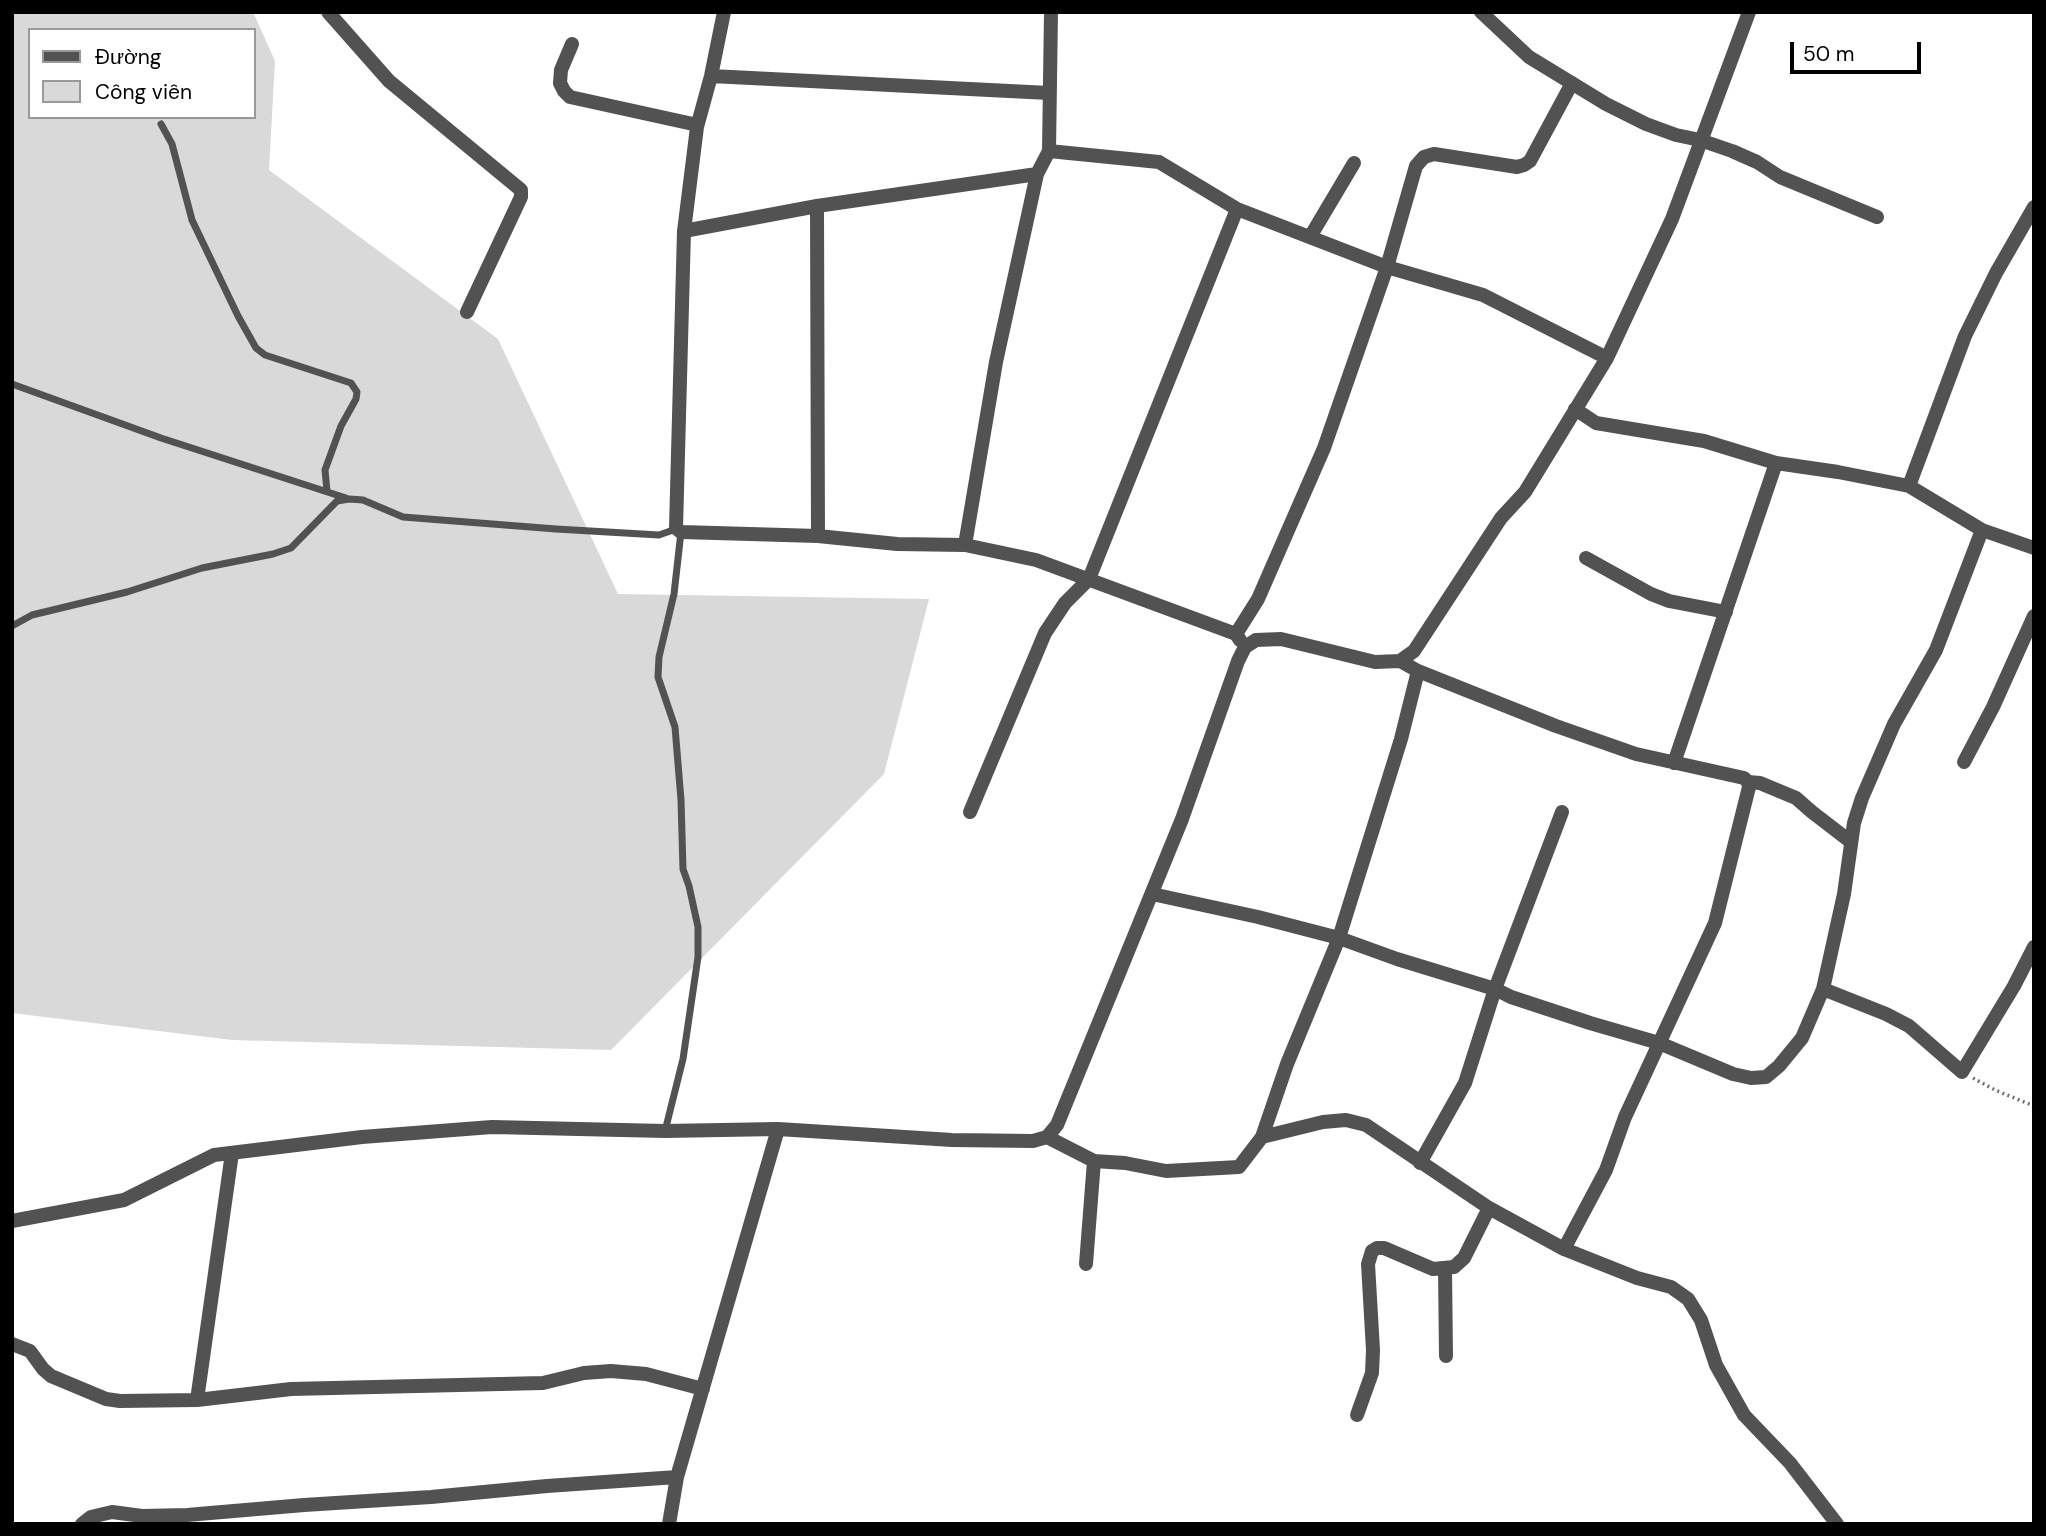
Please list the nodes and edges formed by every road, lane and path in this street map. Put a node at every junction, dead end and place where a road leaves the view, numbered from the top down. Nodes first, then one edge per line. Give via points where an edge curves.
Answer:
1 (328, 12) edge
2 (724, 12) edge
3 (1051, 12) edge
4 (1481, 12) edge
5 (1749, 12) edge
6 (572, 44) dead end
7 (710, 75) junction
8 (1572, 83) junction
9 (1049, 93) junction
10 (161, 124) dead end
11 (697, 127) junction
12 (1700, 139) junction
13 (1049, 151) junction
14 (1354, 163) dead end
15 (1037, 174) junction
16 (817, 206) junction
17 (2034, 207) edge
18 (1237, 209) junction
19 (1877, 217) dead end
20 (684, 231) junction
21 (1310, 237) junction
22 (1387, 267) junction
23 (467, 312) dead end
24 (1607, 358) junction
25 (12, 384) edge
26 (1575, 409) junction
27 (1776, 463) junction
28 (1909, 486) junction
29 (327, 491) junction
30 (349, 499) junction
31 (679, 530) junction
32 (1982, 530) junction
33 (818, 536) junction
34 (965, 545) junction
35 (2034, 548) edge
36 (1586, 558) dead end
37 (1089, 579) junction
38 (1726, 612) junction
39 (2034, 616) edge
40 (12, 626) edge
41 (1236, 634) junction
42 (1245, 647) junction
43 (1400, 661) junction
44 (1418, 671) junction
45 (1964, 762) dead end
46 (1674, 763) junction
47 (1748, 782) junction
48 (970, 812) dead end
49 (1562, 812) dead end
50 (1851, 842) junction
51 (1152, 894) junction
52 (1339, 938) junction
53 (2034, 947) edge
54 (1495, 989) junction
55 (1824, 989) junction
56 (1659, 1043) junction
57 (1962, 1072) junction
58 (2034, 1106) edge
59 (778, 1129) junction
60 (665, 1131) junction
61 (1047, 1137) junction
62 (1262, 1137) junction
63 (232, 1153) junction
64 (1094, 1161) junction
65 (1420, 1163) junction
66 (1489, 1208) junction
67 (12, 1221) edge
68 (1564, 1249) junction
69 (1086, 1264) dead end
70 (1445, 1269) junction
71 (12, 1344) edge
72 (1446, 1356) dead end
73 (703, 1389) junction
74 (197, 1401) junction
75 (1357, 1415) dead end
76 (677, 1477) junction
77 (82, 1524) edge
78 (668, 1524) edge
79 (1837, 1524) edge

1 - 23 street via 389,81 521,190
2 - 7 street
3 - 9 street
4 - 8 street via 1529,57
5 - 12 street
6 - 11 street via 560,83 570,97
7 - 9 street
7 - 11 street
8 - 12 street via 1646,124
8 - 22 street via 1524,166 1434,154 1424,157 1411,179
9 - 13 street
10 - 29 lane via 172,144 192,220 256,348 351,383 357,392 325,470
11 - 20 street
12 - 19 street
12 - 24 street via 1672,219
13 - 15 street
13 - 18 street via 1159,162
14 - 21 street
15 - 16 street
15 - 34 street via 996,362
16 - 20 street
16 - 33 street
17 - 28 street via 1965,336
18 - 21 street
18 - 37 street
20 - 31 street
21 - 22 street
22 - 24 street via 1483,295
22 - 41 street via 1319,460 1258,599
24 - 26 street
25 - 29 lane via 160,438
26 - 27 street via 1596,423 1704,441
26 - 43 street via 1525,492 1501,517 1414,651
27 - 28 street
27 - 38 street
28 - 32 street
29 - 30 lane
30 - 31 lane via 403,517 659,535
30 - 40 lane via 337,500 291,548 32,615
31 - 33 street
31 - 60 lane via 674,594 658,677 675,727 683,869 698,927 698,957
32 - 35 street
32 - 50 street via 1936,650 1894,724 1862,798
33 - 34 street
34 - 37 street via 1036,560
36 - 38 street via 1669,601
37 - 41 street
37 - 48 street via 1045,633
38 - 46 street
39 - 45 street
41 - 42 street
42 - 43 street via 1256,640 1281,639 1375,662
42 - 51 street
43 - 44 street
44 - 46 street via 1579,734
44 - 52 street
46 - 47 street
47 - 50 street via 1797,798
47 - 56 street via 1714,923
49 - 54 street
50 - 55 street
51 - 52 street
51 - 61 street via 1058,1125
52 - 54 street
52 - 62 street
53 - 57 street
54 - 56 street
54 - 65 street via 1465,1083
55 - 56 street via 1802,1038 1766,1077 1733,1074
55 - 57 street via 1909,1026
56 - 68 street via 1606,1170
57 - 58 path
59 - 60 street
59 - 61 street via 952,1140 1033,1141
59 - 73 street
60 - 63 street via 492,1127
61 - 64 street
62 - 64 street via 1239,1167 1166,1171
62 - 65 street via 1346,1120 1366,1125
63 - 67 street via 214,1155 124,1200
63 - 74 street
64 - 69 street
65 - 66 street
66 - 68 street
66 - 70 street via 1464,1258
68 - 79 street via 1671,1287 1688,1299 1701,1320 1716,1366 1744,1415 1790,1462
70 - 72 street
70 - 75 street via 1433,1269 1384,1248 1372,1251 1368,1264 1372,1373
71 - 74 street via 30,1351 51,1376 106,1399
73 - 74 street via 646,1374 611,1371 543,1383 291,1390
73 - 76 street
76 - 77 street via 187,1516 112,1513
76 - 78 street

